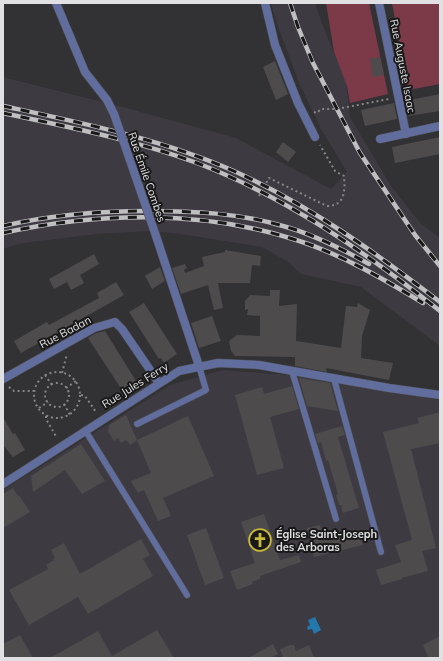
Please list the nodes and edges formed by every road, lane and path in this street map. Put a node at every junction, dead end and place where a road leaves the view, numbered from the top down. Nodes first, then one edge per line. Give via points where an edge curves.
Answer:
1 (56, 3) edge
2 (265, 3) edge
3 (379, 3) edge
4 (398, 97) junction
5 (298, 103) junction
6 (440, 126) edge
7 (406, 134) junction
8 (315, 137) joint
9 (380, 139) dead end
10 (259, 196) dead end
11 (63, 345) junction
12 (199, 366) junction
13 (292, 371) junction
14 (62, 373) junction
15 (45, 375) junction
16 (334, 379) junction
17 (76, 381) junction
18 (4, 382) edge
19 (159, 383) junction
20 (52, 385) junction
21 (66, 388) junction
22 (34, 391) junction
23 (81, 395) junction
24 (440, 395) edge
25 (48, 402) junction
26 (64, 404) junction
27 (38, 408) junction
28 (70, 415) junction
29 (46, 416) junction
30 (101, 420) junction
31 (137, 424) dead end
32 (85, 430) junction
33 (55, 450) junction
34 (4, 481) edge
35 (336, 519) dead end
36 (381, 552) dead end
37 (187, 595) dead end

1 - 12 street, Rue Émile Combes, bridge via 85,72 107,100 114,114
2 - 5 street via 275,45
3 - 4 street, Rue Auguste Isaac
4 - 5 path via 337,109 321,109 317,113
4 - 7 street, Rue Auguste Isaac
5 - 8 street
6 - 7 street
7 - 9 street
8 - 10 path via 335,171 344,176 345,191 339,202 327,206 269,178
11 - 14 path via 67,354
11 - 18 street, Rue Badan
11 - 19 street, Rue Badan via 94,328 115,322
12 - 13 street, Rue Jules Ferry via 218,363 259,365
12 - 19 street, Rue Jules Ferry via 179,371
12 - 31 lane via 206,390
13 - 16 street, Rue Jules Ferry
13 - 35 lane
14 - 15 path via 51,372
14 - 17 path
15 - 20 path
15 - 22 path
16 - 24 street, Rue Jules Ferry
16 - 36 lane
17 - 21 path
17 - 23 path
18 - 22 path via 14,391
19 - 30 street, Rue Jules Ferry
20 - 21 path via 60,384
20 - 25 path via 46,392
21 - 26 path via 69,397
22 - 27 path
23 - 28 path via 79,405
23 - 30 path via 85,396
25 - 26 path via 56,407
25 - 27 path
26 - 28 path
27 - 29 path
28 - 29 path via 57,419
29 - 33 path via 58,440 51,444
30 - 32 street, Rue Jules Ferry
32 - 33 street, Rue Jules Ferry
32 - 37 lane
33 - 34 street, Rue Jules Ferry

